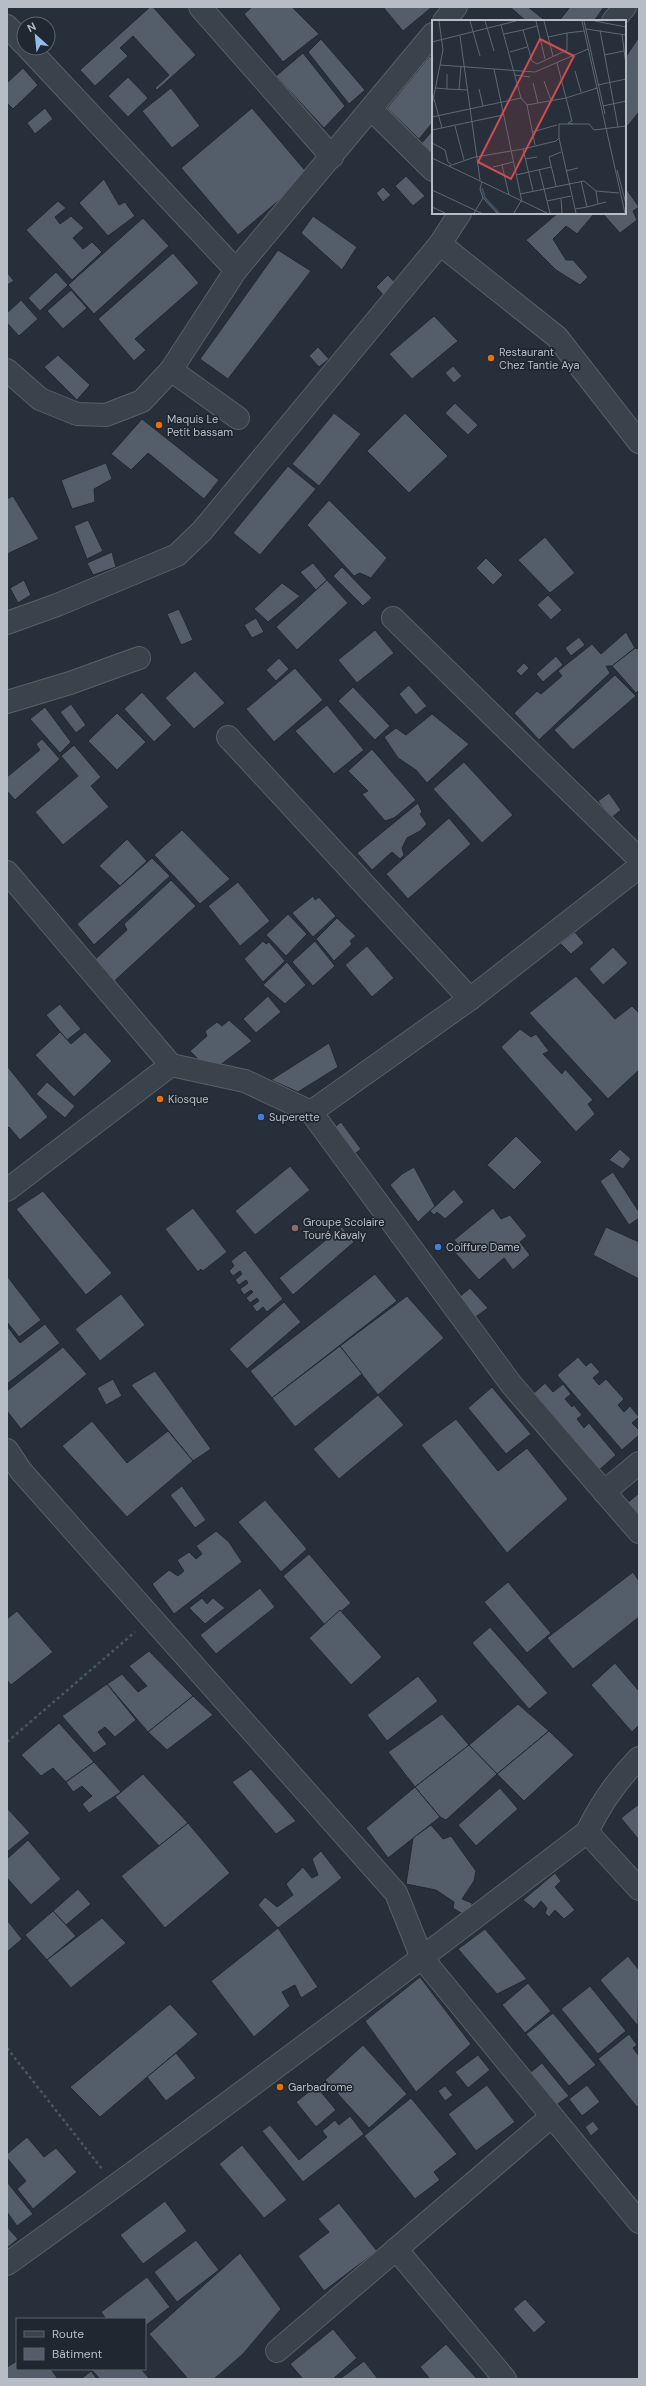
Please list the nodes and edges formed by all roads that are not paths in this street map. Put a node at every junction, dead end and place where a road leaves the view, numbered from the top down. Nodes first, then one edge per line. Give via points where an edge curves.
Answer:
1 (200, 7) edge
2 (456, 7) edge
3 (625, 7) edge
4 (445, 20) edge
5 (614, 20) edge
6 (7, 26) edge
7 (432, 35) edge
8 (16, 36) edge
9 (35, 56) edge
10 (371, 109) junction
11 (332, 156) junction
12 (432, 169) edge
13 (459, 214) edge
14 (440, 244) junction
15 (236, 270) junction
16 (7, 370) edge
17 (171, 370) junction
18 (238, 418) dead end
19 (639, 442) edge
20 (393, 618) dead end
21 (7, 623) edge
22 (139, 658) dead end
23 (7, 702) edge
24 (228, 737) dead end
25 (639, 859) edge
26 (639, 867) edge
27 (7, 872) edge
28 (470, 999) junction
29 (171, 1065) junction
30 (311, 1112) junction
31 (7, 1190) edge
32 (7, 1450) edge
33 (639, 1463) edge
34 (14, 1476) edge
35 (604, 1492) junction
36 (639, 1532) edge
37 (639, 1758) edge
38 (587, 1832) junction
39 (639, 1889) edge
40 (422, 1958) junction
41 (552, 2116) junction
42 (639, 2222) edge
43 (396, 2249) junction
44 (7, 2264) edge
45 (277, 2352) dead end
46 (505, 2379) edge

1 - 11 street
2 - 4 street
3 - 5 street
6 - 8 street
7 - 10 street
9 - 15 street
10 - 11 street
10 - 12 street
11 - 15 street
13 - 14 street
14 - 19 street via 557,336
14 - 21 street via 202,531 177,555
15 - 17 street
16 - 17 street via 40,399 77,414 106,415 142,401
17 - 18 street
20 - 25 street
22 - 23 street
24 - 28 street
26 - 28 street
27 - 29 street
28 - 30 street
29 - 30 street via 245,1081
29 - 31 street
30 - 35 street via 511,1384
32 - 34 street
33 - 35 street
34 - 40 street via 152,1618 396,1892
35 - 36 street
37 - 38 street via 616,1781 599,1806
38 - 39 street
38 - 40 street
40 - 41 street
40 - 44 street
41 - 42 street
41 - 43 street
43 - 45 street
43 - 46 street

